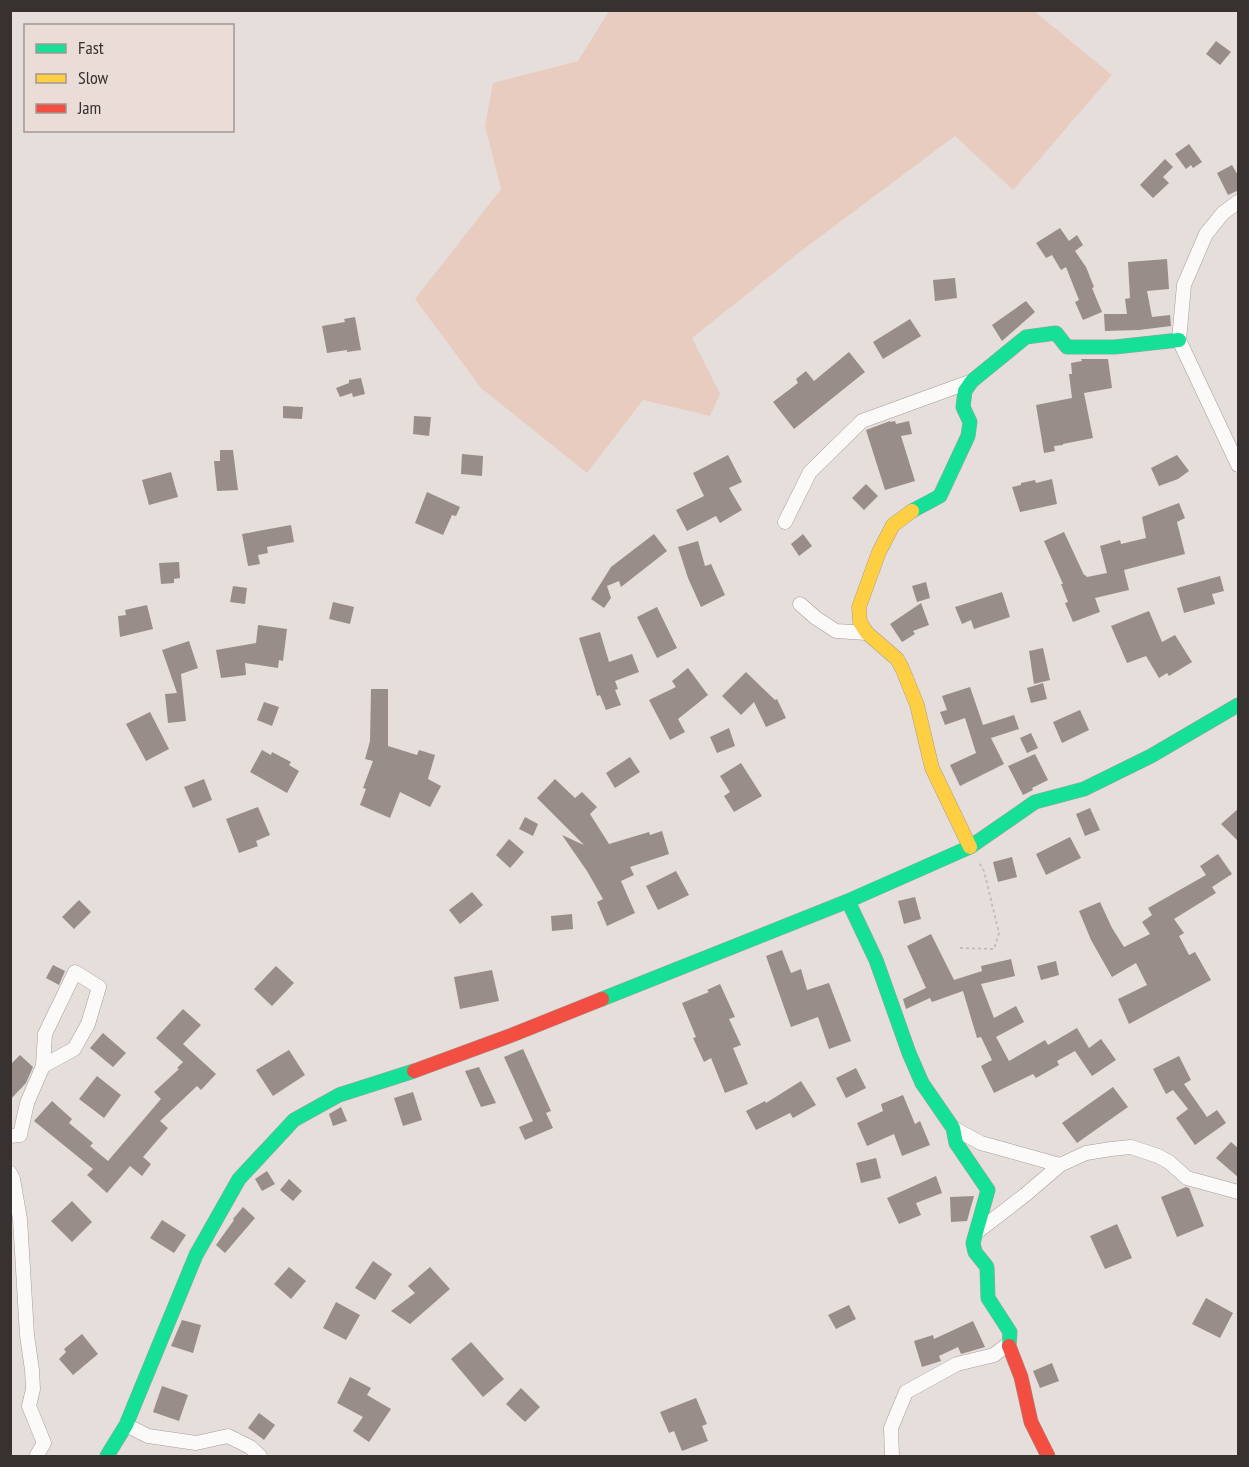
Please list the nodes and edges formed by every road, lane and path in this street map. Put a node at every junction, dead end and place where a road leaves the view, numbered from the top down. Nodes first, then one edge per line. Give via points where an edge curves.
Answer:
1 (1239, 202) edge
2 (1179, 340) junction
3 (972, 381) junction
4 (1239, 465) edge
5 (785, 522) dead end
6 (800, 604) dead end
7 (867, 633) junction
8 (1239, 705) edge
9 (970, 847) junction
10 (848, 901) junction
11 (960, 948) dead end
12 (43, 1066) junction
13 (953, 1128) junction
14 (10, 1136) edge
15 (1060, 1164) junction
16 (10, 1173) edge
17 (1239, 1192) edge
18 (977, 1232) junction
19 (1008, 1344) junction
20 (126, 1425) junction
21 (38, 1456) edge
22 (107, 1456) edge
23 (261, 1456) edge
24 (892, 1456) edge
25 (1048, 1456) edge

1 - 2 street via 1223,213 1206,234 1184,285
2 - 3 street via 1067,347 1056,333 1026,337
2 - 4 street
3 - 5 street via 862,421 810,472
3 - 7 street via 965,391 963,407 970,422 968,436 940,496 904,515 881,546 859,607 860,622
6 - 7 street via 836,631
7 - 9 street via 902,668 917,705 932,768
8 - 9 street via 1084,789 1035,802
9 - 10 street
9 - 11 path via 984,871 999,933 994,949
10 - 13 street via 876,960 922,1083
10 - 20 street via 512,1035 339,1095 294,1120 239,1179 196,1255
12 - 12 street via 74,1049 88,1024 99,987 75,972 45,1034
12 - 14 street via 27,1103 20,1135
13 - 15 street via 981,1143
13 - 18 street via 956,1143 988,1190
15 - 17 street via 1086,1153 1131,1147 1169,1162 1187,1178
15 - 18 street
16 - 21 street via 20,1219 33,1389 29,1406 44,1443
18 - 19 street via 972,1243 987,1267 988,1298 1010,1332
19 - 24 street via 994,1355 957,1364 906,1392 891,1428
19 - 25 street via 1021,1377 1031,1422
20 - 22 street
20 - 23 street via 148,1436 196,1443 228,1436

